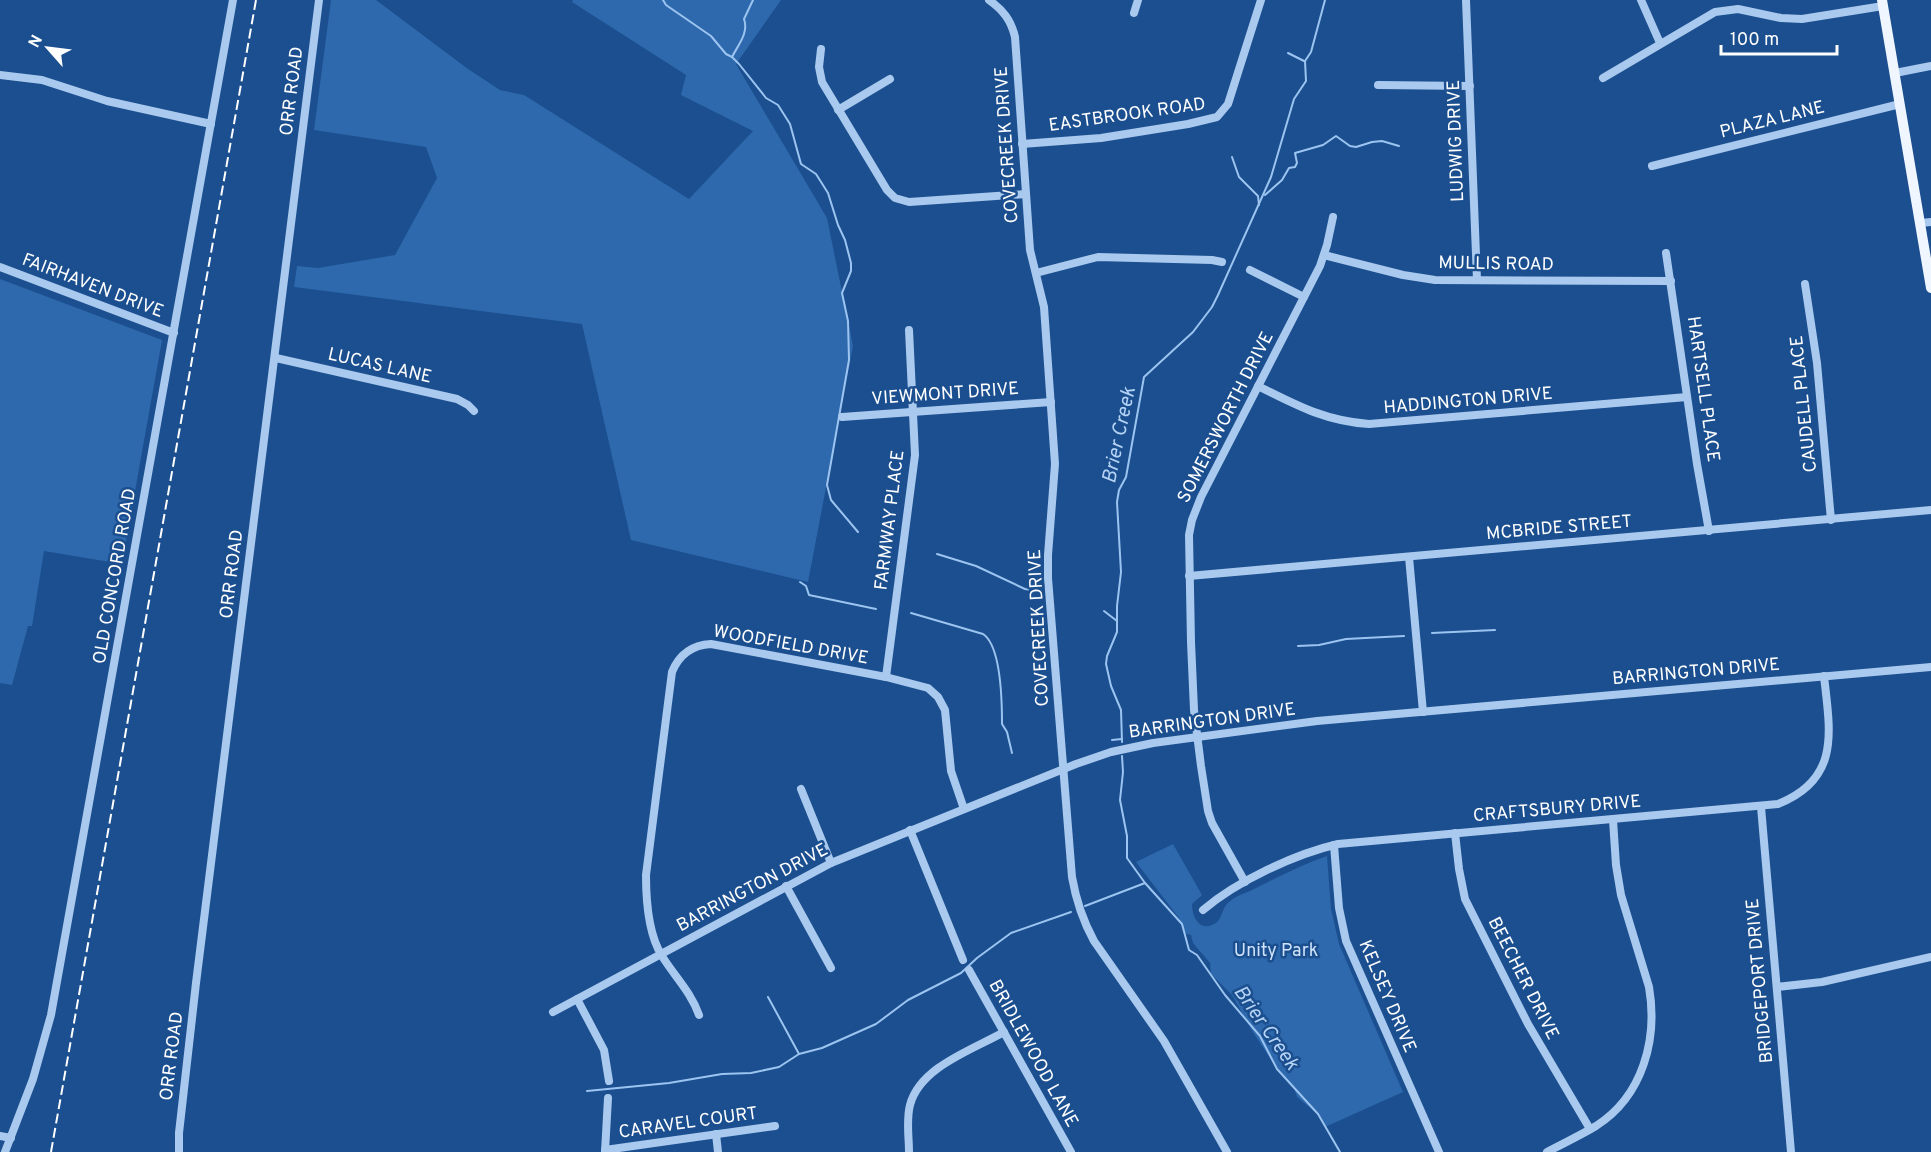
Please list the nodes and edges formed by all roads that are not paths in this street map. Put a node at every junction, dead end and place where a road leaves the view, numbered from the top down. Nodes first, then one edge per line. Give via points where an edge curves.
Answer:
1 (233, 0) edge
2 (319, 0) edge
3 (989, 0) edge
4 (1138, 0) edge
5 (1261, 0) edge
6 (1466, 0) edge
7 (1641, 0) edge
8 (1882, 3) edge
9 (1134, 13) dead end
10 (1660, 44) junction
11 (821, 49) dead end
12 (1931, 66) edge
13 (1895, 73) junction
14 (0, 75) edge
15 (1603, 78) dead end
16 (890, 79) dead end
17 (1378, 84) dead end
18 (1470, 86) junction
19 (1900, 104) junction
20 (838, 110) junction
21 (211, 124) junction
22 (1022, 144) junction
23 (1652, 166) dead end
24 (1026, 195) junction
25 (1332, 217) dead end
26 (1926, 223) edge
27 (1666, 252) dead end
28 (1324, 255) junction
29 (1222, 262) dead end
30 (0, 267) edge
31 (1250, 270) dead end
32 (1036, 273) junction
33 (1477, 280) junction
34 (1671, 281) junction
35 (1805, 284) dead end
36 (1931, 288) edge
37 (1304, 297) junction
38 (909, 330) dead end
39 (174, 333) junction
40 (276, 358) junction
41 (1258, 386) junction
42 (1687, 397) junction
43 (1051, 402) junction
44 (474, 411) dead end
45 (914, 413) junction
46 (842, 417) dead end
47 (1931, 510) edge
48 (1831, 520) junction
49 (1709, 531) junction
50 (1409, 557) junction
51 (1189, 576) junction
52 (1931, 667) edge
53 (1824, 676) junction
54 (886, 677) junction
55 (1423, 712) junction
56 (1197, 737) junction
57 (1063, 769) junction
58 (801, 789) dead end
59 (1761, 807) junction
60 (964, 809) junction
61 (1613, 820) junction
62 (910, 830) junction
63 (1455, 833) junction
64 (1334, 845) junction
65 (831, 863) junction
66 (1245, 882) junction
67 (786, 886) junction
68 (1203, 910) dead end
69 (660, 954) junction
70 (1931, 957) edge
71 (963, 960) dead end
72 (831, 968) dead end
73 (969, 970) dead end
74 (1777, 987) junction
75 (577, 999) junction
76 (553, 1012) dead end
77 (699, 1015) dead end
78 (1004, 1032) junction
79 (609, 1081) dead end
80 (608, 1098) dead end
81 (775, 1126) dead end
82 (1590, 1129) junction
83 (716, 1134) junction
84 (0, 1136) edge
85 (10, 1138) junction
86 (605, 1151) edge
87 (5, 1152) edge
88 (179, 1152) edge
89 (718, 1152) edge
90 (909, 1152) edge
91 (1071, 1152) edge
92 (1227, 1152) edge
93 (1439, 1152) edge
94 (1547, 1152) edge
95 (1791, 1152) edge

1 - 21 street, OLD CONCORD ROAD
2 - 40 street, ORR ROAD
3 - 22 street, COVECREEK DRIVE via 1003,12 1013,29
4 - 9 street
5 - 22 street, EASTBROOK ROAD via 1228,104 1217,117 1101,138
6 - 18 street, LUDWIG DRIVE
7 - 10 street
8 - 10 street via 1802,20 1726,9 1709,14
8 - 13 main road
10 - 15 street
11 - 20 street via 820,77
12 - 13 street
13 - 19 main road
14 - 21 street via 42,80 107,101
16 - 20 street
17 - 18 street
18 - 33 street, LUDWIG DRIVE
19 - 23 street, PLAZA LANE
19 - 26 main road
20 - 24 street via 895,198 902,201
21 - 39 street, OLD CONCORD ROAD
22 - 24 street, COVECREEK DRIVE
24 - 32 street, COVECREEK DRIVE via 1030,250
25 - 28 street, SOMERSWORTH DRIVE
26 - 36 main road
27 - 34 street, HARTSELL PLACE
28 - 33 street, MULLIS ROAD via 1422,278
28 - 37 street, SOMERSWORTH DRIVE
29 - 32 street via 1098,257
30 - 39 street, FAIRHAVEN DRIVE
31 - 37 street
32 - 43 street, COVECREEK DRIVE via 1044,307
33 - 34 street, MULLIS ROAD
34 - 42 street, HARTSELL PLACE
35 - 48 street, CAUDELL PLACE via 1817,363
37 - 41 street, SOMERSWORTH DRIVE
38 - 45 street, FARMWAY PLACE
39 - 85 street, OLD CONCORD ROAD via 51,1014 33,1079
40 - 44 street, LUCAS LANE via 457,399
40 - 88 street, ORR ROAD via 195,995
41 - 42 street, HADDINGTON DRIVE via 1320,416 1369,424
41 - 51 street, SOMERSWORTH DRIVE via 1198,504 1189,535
42 - 49 street, HARTSELL PLACE
43 - 45 street, VIEWMONT DRIVE
43 - 57 street, COVECREEK DRIVE via 1055,464 1048,578
45 - 46 street, VIEWMONT DRIVE
45 - 54 street, FARMWAY PLACE via 914,477
47 - 48 street, MCBRIDE STREET
48 - 49 street, MCBRIDE STREET
49 - 50 street, MCBRIDE STREET
50 - 51 street, MCBRIDE STREET
50 - 55 street
51 - 56 street, SOMERSWORTH DRIVE
52 - 53 street, BARRINGTON DRIVE
53 - 55 street, BARRINGTON DRIVE
53 - 59 street, CRAFTSBURY DRIVE via 1830,736 1822,767 1799,794
54 - 60 street, WOODFIELD DRIVE via 921,685 941,701 951,771
54 - 69 street, WOODFIELD DRIVE via 711,644 691,649 677,662 672,672 646,875 647,908
55 - 56 street, BARRINGTON DRIVE
56 - 57 street, BARRINGTON DRIVE via 1122,750
56 - 66 street, SOMERSWORTH DRIVE via 1212,824
57 - 60 street, BARRINGTON DRIVE
57 - 92 street, COVECREEK DRIVE via 1072,877 1085,923 1164,1041
58 - 65 street
59 - 61 street, CRAFTSBURY DRIVE
59 - 74 street, BRIDGEPORT DRIVE
60 - 62 street, BARRINGTON DRIVE
61 - 63 street, CRAFTSBURY DRIVE
61 - 82 street via 1616,865 1648,987 1652,1024 1647,1057 1631,1090 1614,1111
62 - 65 street, BARRINGTON DRIVE
62 - 71 street
63 - 64 street, CRAFTSBURY DRIVE
63 - 82 street, BEECHER DRIVE via 1465,899 1528,1024
64 - 66 street, CRAFTSBURY DRIVE via 1298,856
64 - 93 street, KELSEY DRIVE via 1346,941
65 - 67 street, BARRINGTON DRIVE
66 - 68 street, CRAFTSBURY DRIVE
67 - 69 street, BARRINGTON DRIVE
67 - 72 street
69 - 75 street, BARRINGTON DRIVE
69 - 77 street, WOODFIELD DRIVE via 691,996
70 - 74 street via 1822,982
73 - 78 street, BRIDLEWOOD LANE
74 - 95 street, BRIDGEPORT DRIVE
75 - 76 street, BARRINGTON DRIVE
75 - 79 street via 604,1050
78 - 90 street via 942,1065 916,1089 910,1107
78 - 91 street, BRIDLEWOOD LANE
80 - 86 street
81 - 83 street, CARAVEL COURT
82 - 94 street
83 - 86 street, CARAVEL COURT
83 - 89 street
84 - 85 street
85 - 87 street, OLD CONCORD ROAD

